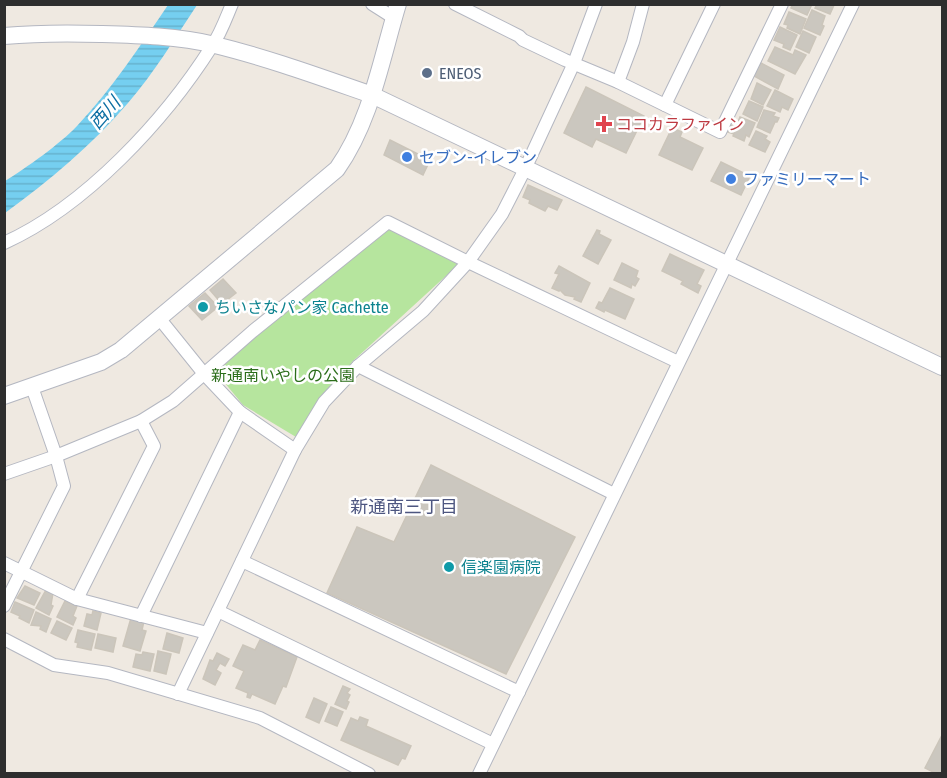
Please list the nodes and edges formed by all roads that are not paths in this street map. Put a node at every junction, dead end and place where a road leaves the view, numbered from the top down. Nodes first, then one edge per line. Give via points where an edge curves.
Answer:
1 (232, 4) edge
2 (372, 4) edge
3 (455, 4) edge
4 (596, 4) edge
5 (643, 4) edge
6 (714, 4) edge
7 (782, 4) edge
8 (853, 4) edge
9 (396, 11) edge
10 (4, 36) edge
11 (213, 45) junction
12 (574, 63) junction
13 (618, 82) junction
14 (372, 95) junction
15 (665, 105) junction
16 (525, 169) junction
17 (4, 243) edge
18 (468, 262) junction
19 (726, 265) junction
20 (159, 318) junction
21 (678, 362) junction
22 (358, 366) junction
23 (942, 367) edge
24 (205, 375) junction
25 (32, 387) junction
26 (4, 396) edge
27 (240, 412) junction
28 (141, 421) junction
29 (295, 450) junction
30 (56, 456) junction
31 (4, 474) edge
32 (614, 494) junction
33 (242, 561) junction
34 (4, 563) edge
35 (21, 571) junction
36 (77, 599) junction
37 (4, 606) edge
38 (218, 611) junction
39 (141, 616) junction
40 (207, 633) junction
41 (4, 639) edge
42 (519, 692) junction
43 (178, 694) junction
44 (493, 744) junction
45 (369, 774) edge
46 (479, 774) edge

1 - 11 street
2 - 9 street
3 - 12 street
4 - 12 street
5 - 13 street
6 - 15 street
7 - 15 street via 720,132
8 - 19 street
9 - 14 street
10 - 11 street via 141,35
11 - 14 street
11 - 17 street via 168,107 131,149 63,207
12 - 13 street
12 - 16 street
13 - 15 street
14 - 16 street
14 - 20 street via 352,148 337,169
16 - 18 street via 502,214
16 - 19 street
18 - 21 street
18 - 22 street via 423,311
18 - 24 street via 388,222
19 - 21 street
19 - 23 street
20 - 24 street
20 - 25 street via 101,362
21 - 32 street
22 - 29 street via 324,402
22 - 32 street
24 - 27 street
24 - 28 street
25 - 26 street
25 - 30 street
27 - 29 street
27 - 39 street
28 - 30 street
28 - 36 street via 154,446
29 - 33 street
30 - 31 street
30 - 35 street via 64,486
32 - 42 street
33 - 38 street
33 - 42 street
34 - 35 street
35 - 36 street
35 - 37 street
36 - 39 street
38 - 40 street
38 - 44 street
39 - 40 street
40 - 43 street
41 - 43 street via 54,665 108,673
42 - 44 street
43 - 45 street via 260,718
44 - 46 street

